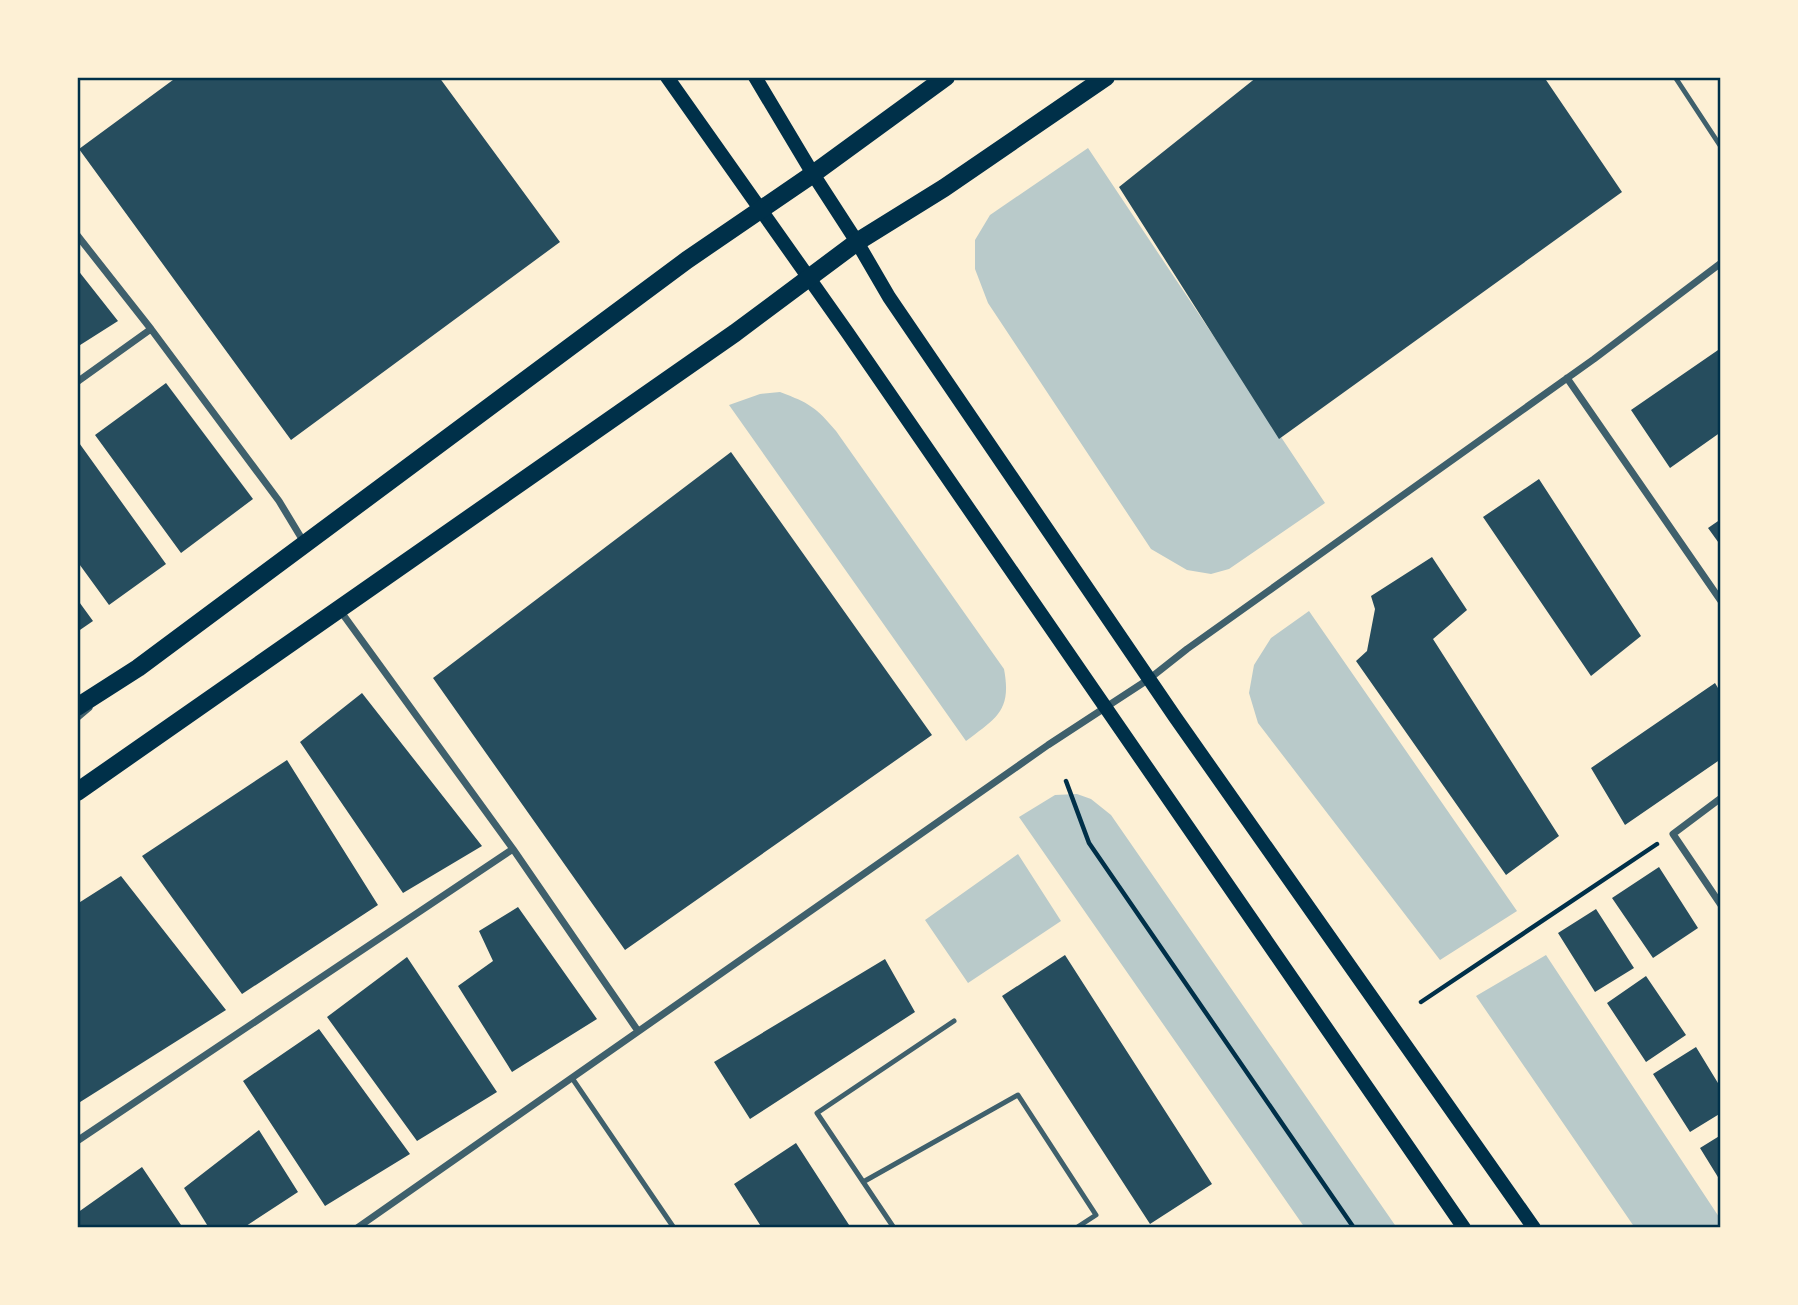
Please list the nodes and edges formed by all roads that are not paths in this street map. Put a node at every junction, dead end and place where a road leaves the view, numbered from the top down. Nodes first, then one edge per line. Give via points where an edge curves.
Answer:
1 (667, 77) edge
2 (755, 77) edge
3 (946, 77) edge
4 (1107, 77) edge
5 (1675, 77) edge
6 (1721, 147) edge
7 (813, 174) junction
8 (761, 209) junction
9 (77, 235) edge
10 (857, 242) junction
11 (1721, 263) edge
12 (809, 278) junction
13 (151, 329) junction
14 (1567, 378) junction
15 (77, 382) edge
16 (306, 544) junction
17 (1721, 601) edge
18 (339, 609) junction
19 (138, 668) junction
20 (1149, 679) junction
21 (77, 707) edge
22 (1107, 708) junction
23 (77, 719) edge
24 (77, 792) edge
25 (1721, 798) edge
26 (513, 849) junction
27 (1721, 905) edge
28 (954, 1021) dead end
29 (638, 1031) junction
30 (572, 1078) junction
31 (77, 1141) edge
32 (863, 1181) junction
33 (357, 1228) edge
34 (674, 1228) edge
35 (894, 1228) edge
36 (1076, 1228) edge
37 (1464, 1228) edge
38 (1534, 1228) edge

1 - 8 main road
2 - 7 main road
3 - 7 main road
4 - 10 main road
5 - 6 lane
7 - 8 main road
7 - 10 main road
8 - 12 main road
8 - 16 main road
9 - 13 street
10 - 12 main road
10 - 20 main road via 889,297
11 - 14 street
12 - 18 main road
12 - 22 main road
13 - 15 street
13 - 16 street
14 - 17 street
14 - 20 street
16 - 19 main road
18 - 24 main road
18 - 26 street
19 - 21 main road
19 - 23 lane
20 - 22 street
20 - 38 main road
22 - 29 street
22 - 37 main road
25 - 27 street via 1672,834
26 - 29 street
26 - 31 street
28 - 32 lane via 817,1113
29 - 30 street
30 - 33 street
30 - 34 lane
32 - 35 lane
32 - 36 lane via 1018,1096 1096,1215

